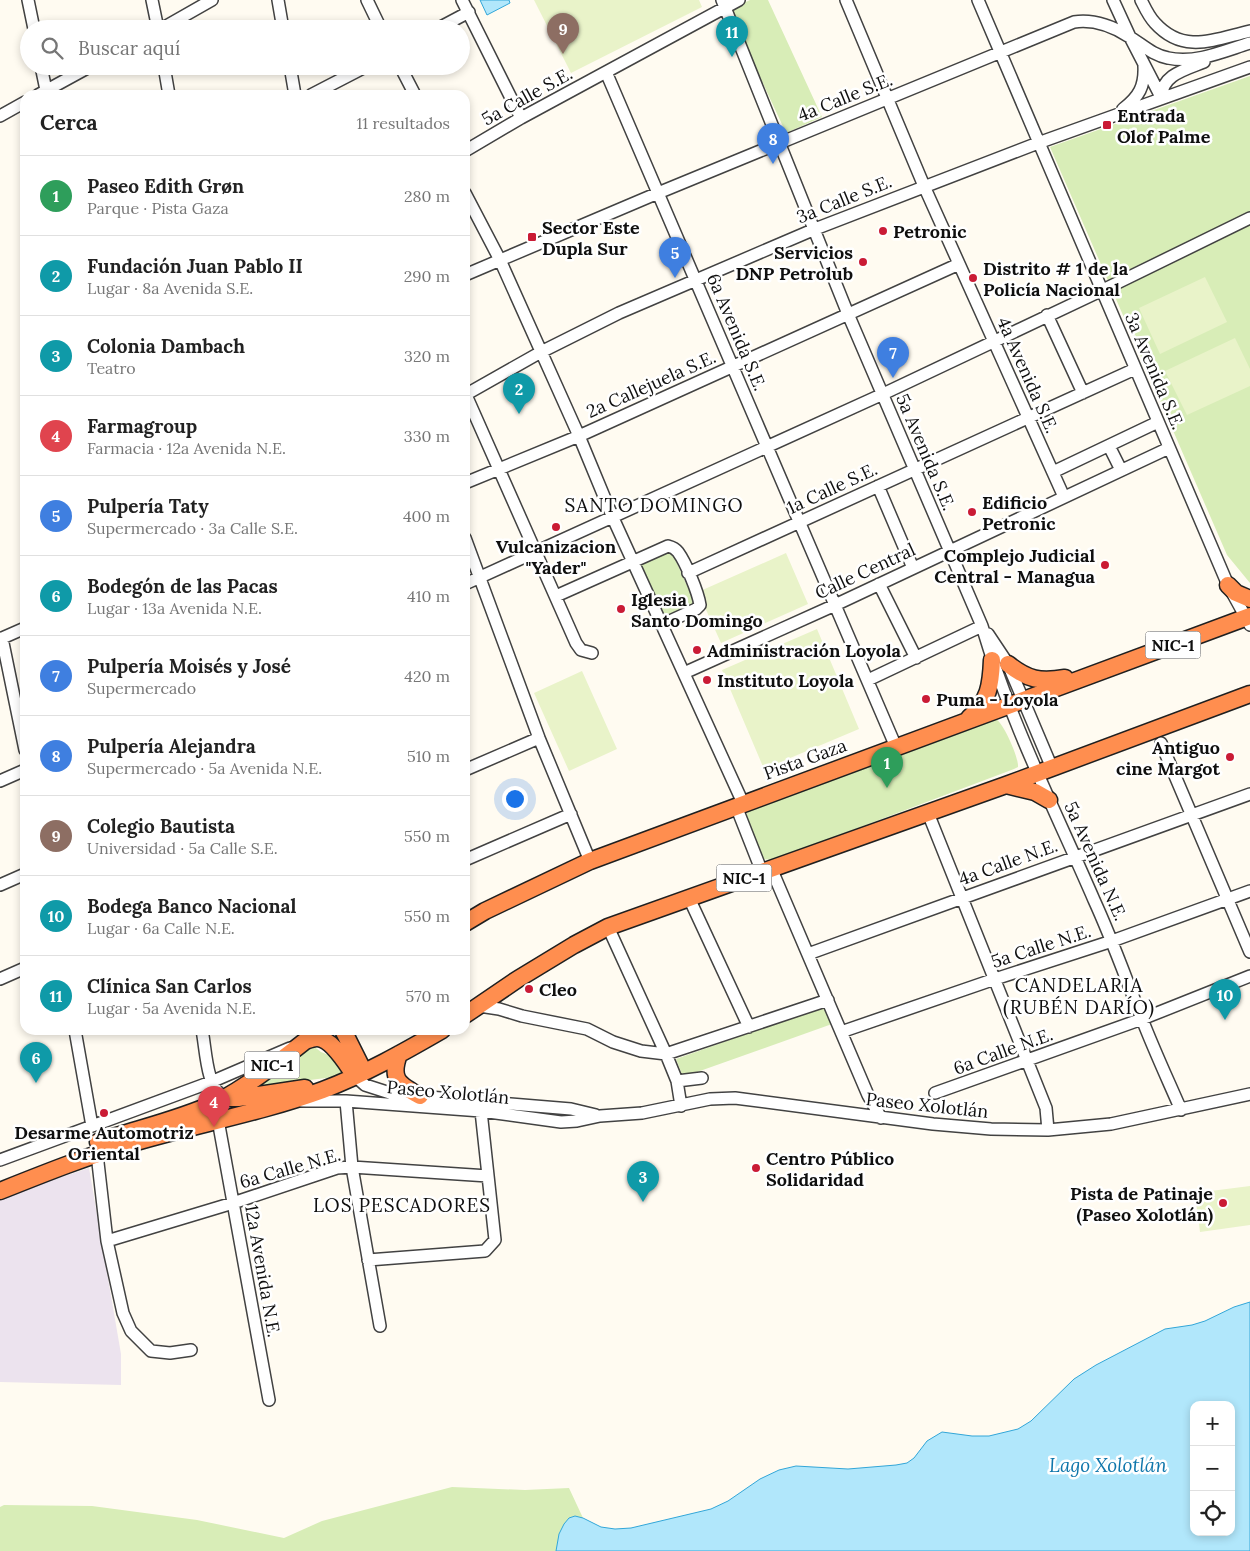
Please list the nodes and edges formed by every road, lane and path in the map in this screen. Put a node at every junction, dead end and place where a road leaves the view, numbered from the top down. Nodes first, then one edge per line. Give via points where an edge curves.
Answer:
1 (28, 0) edge
2 (152, 0) edge
3 (212, 0) edge
4 (278, 0) edge
5 (367, 0) edge
6 (462, 0) edge
7 (739, 0) edge
8 (846, 0) edge
9 (978, 0) edge
10 (1113, 0) edge
11 (1140, 0) edge
12 (723, 4) edge
13 (469, 12) junction
14 (32, 20) edge
15 (157, 20) edge
16 (175, 20) edge
17 (281, 20) edge
18 (377, 20) edge
19 (454, 20) edge
20 (1250, 31) edge
21 (1130, 37) junction
22 (1250, 44) edge
23 (1000, 53) junction
24 (1144, 64) junction
25 (1250, 67) edge
26 (606, 72) junction
27 (42, 75) edge
28 (75, 75) edge
29 (166, 75) edge
30 (292, 75) edge
31 (350, 75) edge
32 (405, 75) edge
33 (43, 90) edge
34 (48, 90) edge
35 (168, 90) edge
36 (295, 90) edge
37 (321, 90) edge
38 (412, 90) edge
39 (888, 98) junction
40 (1162, 98) junction
41 (20, 105) edge
42 (0, 116) edge
43 (1111, 117) junction
44 (521, 118) junction
45 (780, 143) junction
46 (1038, 143) junction
47 (470, 148) edge
48 (924, 186) junction
49 (658, 193) junction
50 (470, 202) edge
51 (1250, 218) edge
52 (815, 229) junction
53 (500, 260) junction
54 (958, 264) junction
55 (470, 273) edge
56 (695, 280) junction
57 (1101, 290) junction
58 (848, 314) junction
59 (1047, 316) junction
60 (994, 341) junction
61 (541, 352) junction
62 (732, 366) junction
63 (1135, 369) junction
64 (470, 392) edge
65 (1083, 393) junction
66 (883, 394) junction
67 (470, 406) edge
68 (1029, 418) junction
69 (1158, 422) junction
70 (578, 436) junction
71 (767, 446) junction
72 (1109, 446) junction
73 (1169, 448) junction
74 (498, 469) junction
75 (915, 470) junction
76 (1121, 470) junction
77 (1053, 472) junction
78 (470, 482) edge
79 (878, 486) junction
80 (1064, 497) junction
81 (613, 518) junction
82 (800, 522) junction
83 (470, 551) edge
84 (950, 551) junction
85 (536, 552) junction
86 (633, 562) junction
87 (913, 568) junction
88 (688, 573) junction
89 (480, 578) junction
90 (470, 582) edge
91 (879, 584) junction
92 (1228, 585) junction
93 (556, 596) junction
94 (1250, 599) edge
95 (835, 605) junction
96 (1249, 620) edge
97 (661, 625) junction
98 (982, 626) junction
99 (20, 630) edge
100 (1, 639) edge
101 (592, 652) dead end
102 (916, 658) junction
103 (1000, 662) junction
104 (1099, 672) junction
105 (684, 673) junction
106 (868, 680) junction
107 (1250, 694) edge
108 (1016, 703) junction
109 (961, 723) junction
110 (20, 727) edge
111 (539, 738) junction
112 (1161, 743) dead end
113 (896, 747) junction
114 (470, 768) edge
115 (1045, 770) junction
116 (20, 772) edge
117 (0, 781) edge
118 (1006, 785) junction
119 (1250, 794) edge
120 (1049, 800) junction
121 (740, 804) junction
122 (928, 813) junction
123 (571, 814) junction
124 (1192, 815) junction
125 (1075, 856) junction
126 (470, 858) edge
127 (590, 861) junction
128 (766, 870) junction
129 (20, 876) edge
130 (0, 885) edge
131 (1250, 891) edge
132 (689, 898) junction
133 (962, 898) junction
134 (1227, 898) junction
135 (470, 920) edge
136 (608, 927) junction
137 (1112, 941) junction
138 (1250, 952) edge
139 (808, 954) junction
140 (20, 970) edge
141 (1250, 976) edge
142 (0, 979) edge
143 (995, 979) junction
144 (828, 1000) junction
145 (472, 1011) edge
146 (1142, 1019) junction
147 (749, 1027) junction
148 (842, 1032) junction
149 (78, 1035) edge
150 (203, 1035) edge
151 (313, 1035) edge
152 (345, 1035) edge
153 (433, 1035) edge
154 (305, 1041) junction
155 (399, 1054) junction
156 (666, 1054) junction
157 (1028, 1061) junction
158 (359, 1074) junction
159 (702, 1078) dead end
160 (677, 1081) junction
161 (211, 1082) junction
162 (339, 1083) junction
163 (935, 1093) dead end
164 (1250, 1094) edge
165 (420, 1096) junction
166 (224, 1097) junction
167 (293, 1101) junction
168 (346, 1101) junction
169 (681, 1106) junction
170 (1182, 1110) junction
171 (481, 1111) junction
172 (600, 1116) junction
173 (881, 1118) junction
174 (218, 1120) junction
175 (92, 1126) junction
176 (1048, 1130) junction
177 (97, 1154) junction
178 (0, 1160) edge
179 (352, 1167) junction
180 (488, 1176) junction
181 (0, 1179) edge
182 (0, 1190) edge
183 (233, 1203) junction
184 (107, 1242) junction
185 (368, 1260) junction
186 (380, 1326) dead end
187 (192, 1350) dead end
188 (269, 1400) dead end

1 - 14 street
2 - 15 street
3 - 16 street
4 - 17 street
5 - 18 street
6 - 13 street
7 - 12 street, 5a Calle S.E.
8 - 39 street, 4a Avenida S.E.
9 - 23 street
10 - 21 street
11 - 20 street via 1154,22 1177,40 1199,44
12 - 26 street, 5a Calle S.E.
12 - 45 street
13 - 19 street
13 - 44 street
21 - 22 street via 1151,52 1178,60 1201,58
21 - 23 street, 4a Calle S.E. via 1100,23 1078,21
21 - 24 street
22 - 40 street via 1176,74 1164,85
23 - 39 street, 4a Calle S.E.
23 - 46 street
24 - 40 street
24 - 43 street via 1140,93
25 - 40 street, 3a Calle S.E.
26 - 44 street, 5a Calle S.E.
26 - 49 street, 6a Avenida S.E.
27 - 33 street
28 - 34 street
29 - 35 street
30 - 36 street
31 - 37 street
32 - 38 street
39 - 45 street, 4a Calle S.E.
39 - 48 street, 4a Avenida S.E.
40 - 43 street, 3a Calle S.E.
41 - 42 street
43 - 46 street, 3a Calle S.E.
44 - 47 street, 5a Calle S.E.
45 - 49 street, 4a Calle S.E.
45 - 52 street
46 - 48 street, 3a Calle S.E.
46 - 57 street, 3a Avenida S.E.
48 - 52 street, 3a Calle S.E.
48 - 54 street, 4a Avenida S.E.
49 - 53 street, 4a Calle S.E.
49 - 56 street, 6a Avenida S.E.
50 - 53 street
51 - 57 street
52 - 56 street, 3a Calle S.E.
52 - 58 street, 5a Avenida S.E.
53 - 55 street, 4a Calle S.E.
53 - 61 street
54 - 58 street, 2a Callejuela S.E.
54 - 60 street, 4a Avenida S.E.
56 - 61 street, 3a Calle S.E.
56 - 62 street, 6a Avenida S.E.
57 - 59 street
57 - 63 street, 3a Avenida S.E.
58 - 62 street, 2a Callejuela S.E.
58 - 66 street, 5a Avenida S.E.
59 - 60 street
59 - 65 street
60 - 66 street
60 - 68 street, 4a Avenida S.E.
61 - 64 street, 3a Calle S.E.
61 - 70 street
62 - 70 street, 2a Callejuela S.E.
62 - 71 street, 6a Avenida S.E.
63 - 65 street, 1a Calle S.E.
63 - 69 street, 3a Avenida S.E.
65 - 68 street, 1a Calle S.E.
66 - 71 street
66 - 75 street, 5a Avenida S.E.
67 - 74 street
68 - 75 street, 1a Calle S.E.
68 - 77 street, 4a Avenida S.E.
69 - 72 street
69 - 73 street, 3a Avenida S.E.
70 - 74 street, 2a Callejuela S.E.
70 - 81 street
71 - 81 street
71 - 82 street, 6a Avenida S.E.
72 - 76 street
72 - 77 street
73 - 76 street, Calle Central
73 - 92 street, 3a Avenida S.E.
74 - 78 street, 2a Callejuela S.E.
74 - 85 street
75 - 79 street, 1a Calle S.E.
75 - 84 street, 5a Avenida S.E.
76 - 80 street, Calle Central
77 - 80 street, 4a Avenida S.E.
79 - 82 street, 1a Calle S.E.
79 - 87 street
80 - 84 street, Calle Central
81 - 85 street
81 - 86 street
82 - 88 street, 1a Calle S.E.
82 - 95 street, 6a Avenida S.E.
83 - 89 street
84 - 87 street, Calle Central
84 - 98 street, 5a Avenida N.E.
85 - 89 street
85 - 93 street
86 - 88 street via 668,546 674,547
86 - 93 street
86 - 97 street
87 - 91 street, Calle Central
88 - 97 street via 700,605
89 - 90 street
89 - 111 street
91 - 95 street, Calle Central
91 - 102 street
92 - 94 highway
92 - 96 street, 3a Avenida S.E.
93 - 101 street via 576,643 581,650
95 - 105 street, Calle Central
95 - 106 street, 6a Avenida S.E.
96 - 104 highway, Pista Gaza / NIC-1
97 - 105 street
98 - 102 street
98 - 103 street, 5a Avenida N.E.
98 - 103 street, 5a Avenida N.E.
99 - 100 street
100 - 110 street
102 - 106 street
103 - 104 highway via 1039,680
103 - 108 street, 5a Avenida N.E.
103 - 108 street, 5a Avenida N.E.
103 - 109 highway via 986,698 978,710
104 - 108 highway, Pista Gaza / NIC-1
105 - 121 street
106 - 113 street, 6a Avenida S.E.
107 - 115 highway, NIC-1
108 - 109 highway, Pista Gaza / NIC-1
108 - 115 street, 5a Avenida N.E.
109 - 113 highway, Pista Gaza / NIC-1
111 - 114 street
111 - 123 street
112 - 124 street
113 - 121 highway, Pista Gaza / NIC-1
115 - 118 highway, NIC-1
115 - 120 street, 5a Avenida N.E.
116 - 117 street
118 - 120 highway via 1035,792
118 - 122 highway, NIC-1
119 - 124 street, 4a Calle N.E.
120 - 125 street, 5a Avenida N.E.
121 - 127 highway, Pista Gaza / NIC-1
121 - 128 street
122 - 128 highway, NIC-1
122 - 133 street
123 - 126 street
123 - 127 street
124 - 125 street, 4a Calle N.E.
124 - 134 street
125 - 133 street, 4a Calle N.E.
125 - 137 street, 5a Avenida N.E.
127 - 135 highway, Pista Gaza / NIC-1
128 - 132 highway, NIC-1
128 - 139 street
129 - 130 street
131 - 134 street, 5a Calle N.E.
132 - 136 highway, NIC-1
132 - 147 street
133 - 139 street, 4a Calle N.E.
133 - 143 street
134 - 137 street, 5a Calle N.E.
134 - 138 street
136 - 145 highway, NIC-1 via 518,979
136 - 156 street
137 - 143 street, 5a Calle N.E.
137 - 146 street, 5a Avenida N.E.
139 - 144 street
140 - 142 street
141 - 146 street, 6a Calle N.E.
143 - 148 street, 5a Calle N.E.
143 - 157 street
144 - 147 street
144 - 148 street
145 - 156 street via 499,1009 586,1030 640,1051
146 - 157 street, 6a Calle N.E.
146 - 170 street, 5a Avenida N.E.
147 - 156 street
148 - 173 street
149 - 175 street
150 - 161 street
151 - 154 highway, NIC-1
152 - 158 highway
153 - 155 highway, NIC-1
154 - 158 highway via 324,1040
154 - 161 street
154 - 166 highway, NIC-1
155 - 158 highway, NIC-1
155 - 165 highway via 394,1068 395,1077 405,1088
156 - 160 street
157 - 163 street, 6a Calle N.E.
157 - 176 street via 1046,1108
158 - 162 highway, NIC-1
158 - 165 street, Paseo Xolotlán via 365,1085 378,1090
159 - 160 street
160 - 169 street
161 - 166 street
161 - 175 street
162 - 166 highway via 238,1098
162 - 167 highway, NIC-1
164 - 170 street, Paseo Xolotlán
165 - 172 street, Paseo Xolotlán via 571,1109
166 - 181 highway, NIC-1 via 196,1110 96,1142
167 - 168 street, Paseo Xolotlán
167 - 174 highway, NIC-1
168 - 171 street, Paseo Xolotlán
168 - 179 street
169 - 172 street, Paseo Xolotlán
169 - 173 street, Paseo Xolotlán via 710,1099 735,1098
170 - 176 street, Paseo Xolotlán via 1111,1124
171 - 172 street, Paseo Xolotlán via 561,1122
171 - 180 street
173 - 176 street, Paseo Xolotlán via 991,1129
174 - 177 highway, NIC-1
174 - 183 street, 12a Avenida N.E.
175 - 178 street
177 - 182 highway, NIC-1
177 - 184 street
179 - 180 street, 6a Calle N.E.
179 - 183 street, 6a Calle N.E. via 337,1168
179 - 185 street
180 - 185 street via 495,1240 485,1251
183 - 184 street, 6a Calle N.E.
183 - 188 street, 12a Avenida N.E.
184 - 187 street via 123,1313 131,1332 151,1351
185 - 186 street

